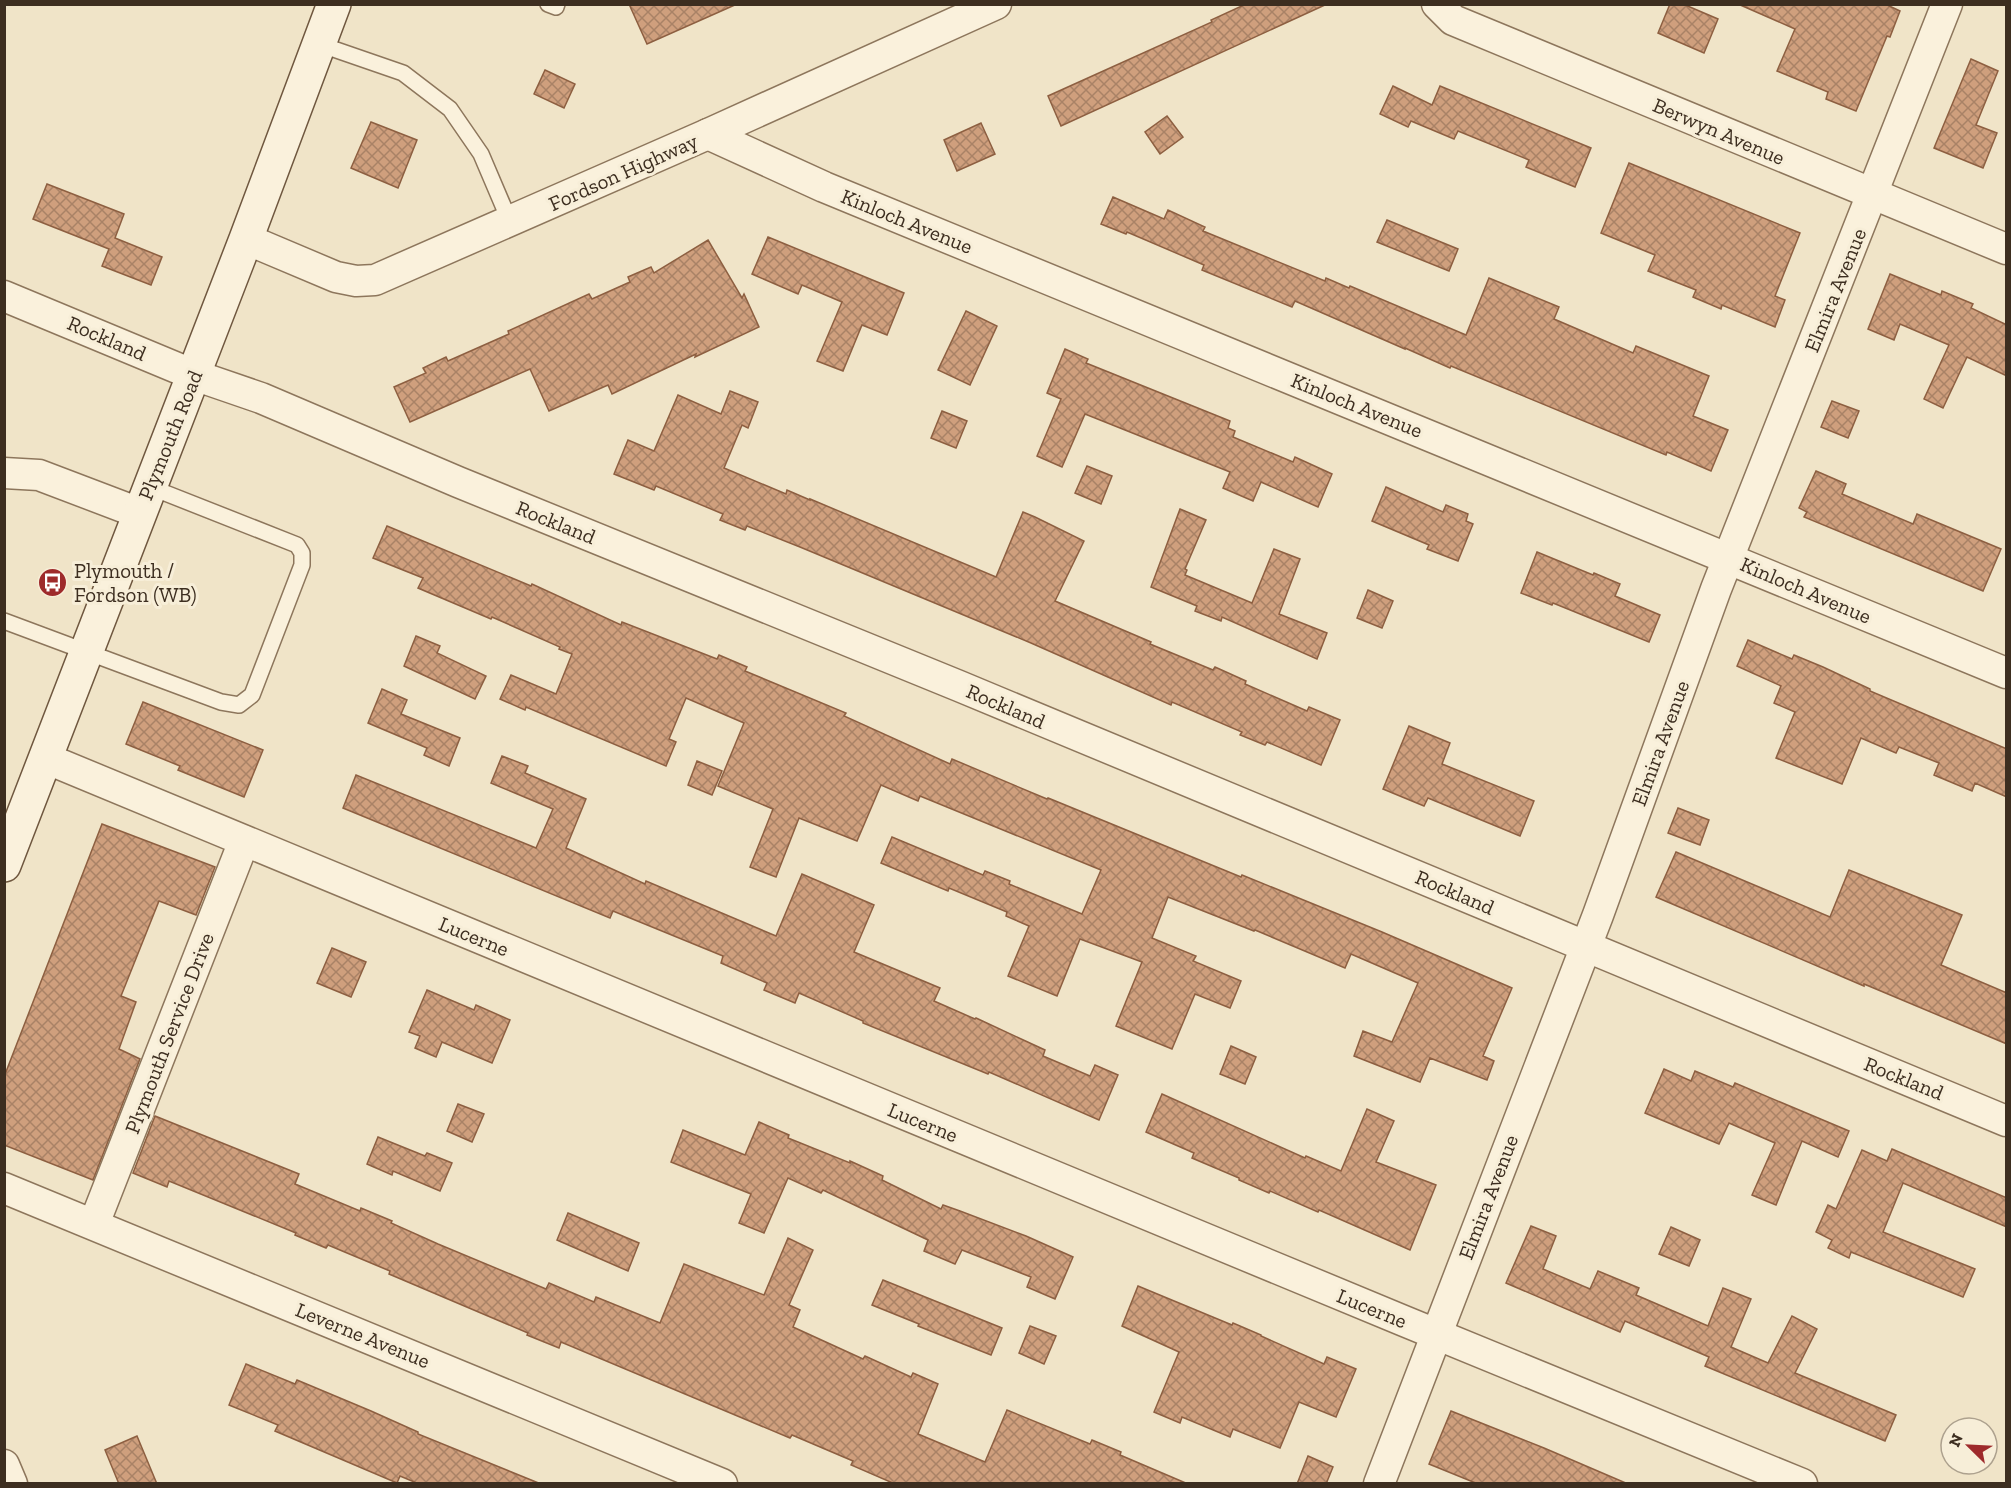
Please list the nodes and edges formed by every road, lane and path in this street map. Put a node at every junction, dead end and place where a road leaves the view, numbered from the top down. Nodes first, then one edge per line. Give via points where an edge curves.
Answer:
1 (334, 4) edge
2 (548, 4) edge
3 (557, 4) edge
4 (996, 4) edge
5 (1437, 4) edge
6 (1947, 4) edge
7 (320, 44) junction
8 (708, 134) junction
9 (1873, 195) junction
10 (510, 222) junction
11 (246, 239) junction
12 (2007, 249) edge
13 (4, 296) edge
14 (194, 375) junction
15 (4, 473) edge
16 (144, 500) junction
17 (1729, 558) junction
18 (4, 621) edge
19 (86, 651) junction
20 (2007, 673) edge
21 (45, 758) junction
22 (244, 841) junction
23 (5, 861) edge
24 (1586, 946) junction
25 (2007, 1121) edge
26 (4, 1188) edge
27 (94, 1224) junction
28 (1436, 1334) junction
29 (4, 1465) edge
30 (12, 1484) edge
31 (722, 1484) edge
32 (1379, 1484) edge
33 (1802, 1484) edge

1 - 7 main road, Plymouth Road
2 - 3 lane via 556,8
4 - 8 street, Fordson Highway
5 - 9 street, Berwyn Avenue via 1453,20
6 - 9 street, Elmira Avenue
7 - 10 lane via 403,73 450,109 481,154
7 - 11 main road, Plymouth Road
8 - 10 street, Fordson Highway
8 - 17 street, Kinloch Avenue via 836,191
9 - 12 street, Berwyn Avenue
9 - 17 street, Elmira Avenue
10 - 11 street, Fordson Highway via 375,280 336,278
11 - 14 main road, Plymouth Road
13 - 14 street, Rockland
14 - 16 main road, Plymouth Road
14 - 24 street, Rockland via 261,398
15 - 16 street via 39,475
16 - 19 main road, Plymouth Road
16 - 19 lane via 297,545 302,565 252,694 239,705 221,702
17 - 20 street, Kinloch Avenue
17 - 24 street, Elmira Avenue
18 - 19 lane
19 - 21 main road, Plymouth Road
21 - 22 street, Lucerne
21 - 23 main road, Plymouth Road
22 - 27 street, Plymouth Service Drive
22 - 28 street, Lucerne
24 - 25 street, Rockland
24 - 28 street, Elmira Avenue
26 - 27 street, Leverne Avenue
27 - 31 street, Leverne Avenue
28 - 32 street, Elmira Avenue
28 - 33 street, Lucerne
29 - 30 street

